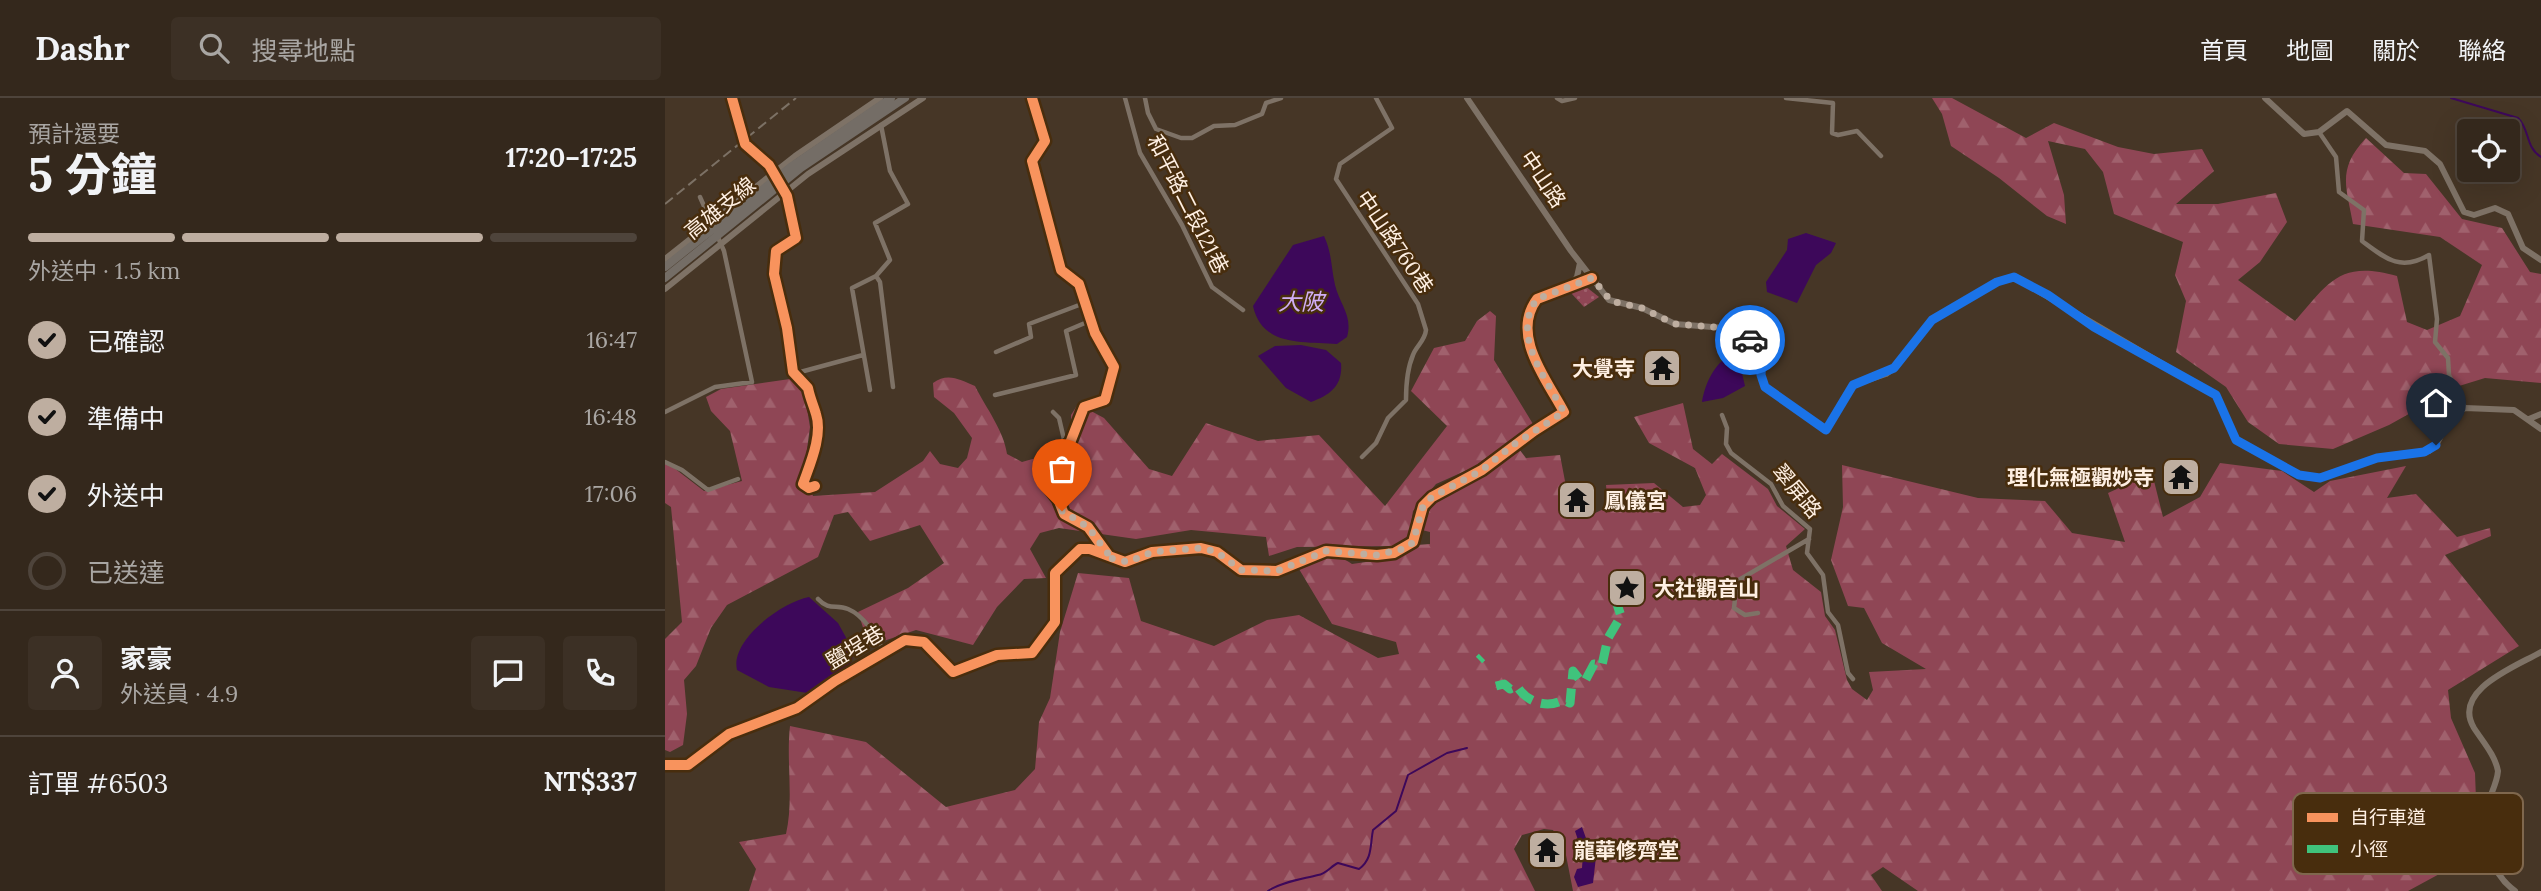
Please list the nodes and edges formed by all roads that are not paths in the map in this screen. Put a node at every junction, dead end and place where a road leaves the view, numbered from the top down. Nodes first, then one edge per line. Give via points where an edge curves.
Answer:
1 (731, 98) edge
2 (891, 98) edge
3 (905, 98) edge
4 (923, 98) edge
5 (1033, 98) edge
6 (1125, 98) edge
7 (1145, 98) edge
8 (1281, 98) edge
9 (1376, 98) edge
10 (1467, 98) edge
11 (1557, 98) edge
12 (1575, 98) edge
13 (1786, 98) edge
14 (2265, 98) edge
15 (876, 99) edge
16 (881, 124) junction
17 (2319, 132) junction
18 (1881, 156) dead end
19 (772, 174) junction
20 (785, 192) junction
21 (700, 197) dead end
22 (710, 222) junction
23 (719, 245) junction
24 (665, 259) edge
25 (2541, 260) edge
26 (1581, 263) junction
27 (665, 267) edge
28 (876, 276) junction
29 (665, 278) edge
30 (1592, 278) junction
31 (1570, 286) junction
32 (665, 289) edge
33 (1087, 302) junction
34 (1243, 310) dead end
35 (1092, 320) junction
36 (996, 352) dead end
37 (863, 355) junction
38 (793, 374) junction
39 (893, 387) dead end
40 (870, 390) dead end
41 (995, 395) dead end
42 (2465, 408) junction
43 (665, 412) edge
44 (1053, 412) dead end
45 (2541, 414) edge
46 (1722, 415) dead end
47 (2529, 419) junction
48 (2541, 429) edge
49 (1066, 448) junction
50 (1362, 457) dead end
51 (665, 462) edge
52 (738, 479) dead end
53 (815, 486) dead end
54 (1810, 538) junction
55 (1106, 557) junction
56 (818, 599) dead end
57 (1758, 613) dead end
58 (884, 651) junction
59 (2541, 652) edge
60 (1853, 679) dead end
61 (665, 765) edge
62 (2492, 793) edge
63 (2498, 874) edge
64 (2515, 891) edge

1 - 19 street via 745,144 769,165
2 - 27 highway, 高雄支線 via 792,166
3 - 29 highway, 高雄支線 via 801,168
4 - 16 street
5 - 33 street via 1045,141 1032,161 1048,233 1061,270 1079,284
6 - 34 street, 和平路二段121巷 via 1140,153 1212,287
7 - 8 street via 1156,129 1192,138 1214,126 1235,125 1262,114 1266,103
9 - 50 street, 中山路760巷 via 1392,128 1340,164 1336,179 1418,304 1426,330 1412,357 1406,400
10 - 26 street, 中山路
11 - 12 street
13 - 18 street via 1833,103 1833,134 1857,131
14 - 17 street via 2300,132
15 - 19 street
16 - 20 street
16 - 28 street via 890,171 908,204 875,223 890,260
17 - 25 street via 2347,111 2386,145 2425,150 2440,164 2464,212 2474,215 2495,208 2508,214 2523,248
17 - 42 street via 2336,157 2339,192 2364,210 2362,241 2391,262 2418,262 2428,256 2437,319 2435,342 2448,358 2449,375
19 - 20 street
19 - 22 street
20 - 23 street
20 - 38 street via 796,238 776,251 774,274
21 - 22 street
22 - 23 street
22 - 24 street
23 - 32 street
23 - 43 street via 752,382 715,387
26 - 30 street, 中山路
26 - 31 street
28 - 37 street via 852,288
28 - 39 street
30 - 31 street
30 - 42 street via 1611,301 1642,308 1671,323 1737,329 1762,359 1762,383 1826,430 1853,385 1891,371 1932,320 2014,277 2216,395 2236,440 2304,477 2320,478 2377,458 2429,451 2451,417
31 - 55 street, 鹽埕巷 via 1537,299 1527,322 1528,345 1564,412 1482,470 1432,497 1423,506 1407,548 1377,555 1326,551 1277,571 1241,570 1217,552 1201,548 1152,552 1128,562
33 - 35 street
33 - 36 street via 1029,324 1031,337
35 - 41 street via 1066,331 1076,374
35 - 49 street via 1114,367 1105,400 1084,407
37 - 38 street
37 - 40 street
38 - 53 street via 808,388 816,413 815,441 803,484
42 - 47 street via 2508,409
44 - 49 street via 1059,418
45 - 47 street
46 - 54 street, 翠屏路 via 1727,447 1771,484 1783,506 1807,523
47 - 48 street
49 - 55 street via 1052,454 1043,480 1063,514 1088,527 1109,555
51 - 52 street via 708,490
54 - 57 street via 1737,581 1734,608 1745,615
54 - 60 street, 翠屏路 via 1807,553 1823,575 1828,612 1837,625
55 - 58 street, 鹽埕巷 via 1080,549 1057,570 1055,622 1028,655 997,655 953,672 918,640 905,640
56 - 58 street via 830,608 851,610
58 - 61 street, 鹽埕巷 via 797,709 729,734 688,765
59 - 62 street via 2490,681 2469,710 2498,771
63 - 64 street

